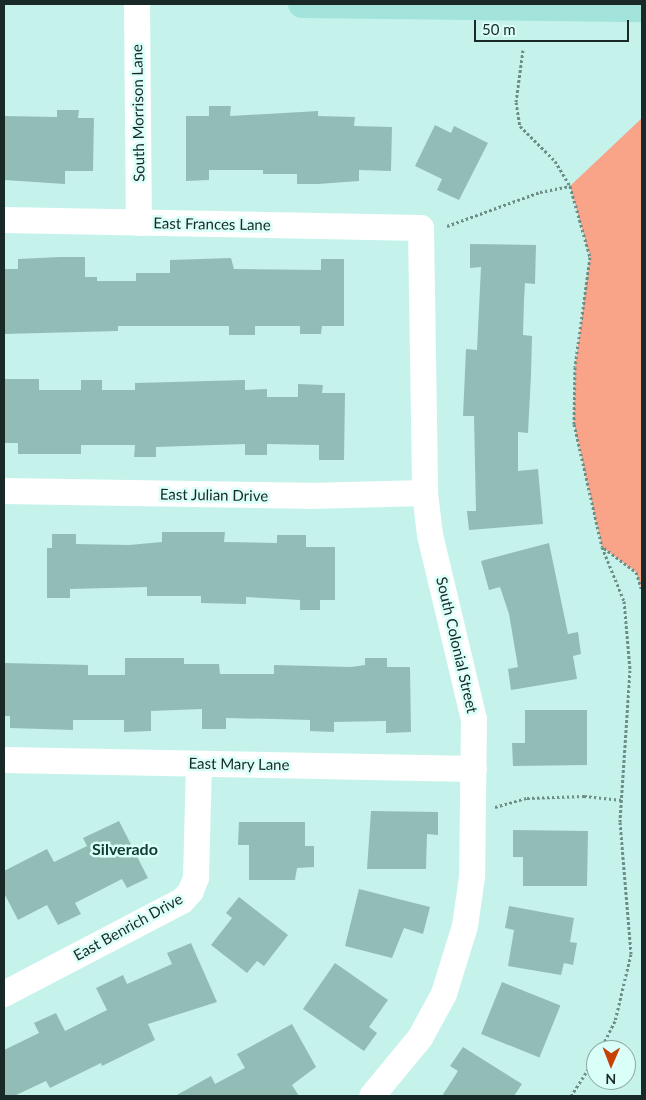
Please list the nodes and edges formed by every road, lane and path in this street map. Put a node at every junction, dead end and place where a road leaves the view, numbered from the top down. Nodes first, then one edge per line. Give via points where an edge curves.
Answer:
1 (137, 4) edge
2 (302, 4) edge
3 (642, 8) edge
4 (523, 50) dead end
5 (570, 186) junction
6 (4, 220) edge
7 (138, 223) junction
8 (447, 226) dead end
9 (421, 228) joint
10 (4, 491) edge
11 (425, 493) junction
12 (602, 547) junction
13 (642, 590) edge
14 (4, 760) edge
15 (200, 764) junction
16 (474, 769) junction
17 (622, 800) junction
18 (492, 808) dead end
19 (4, 994) edge
20 (605, 1040) edge
21 (586, 1073) edge
22 (372, 1096) edge
23 (571, 1096) edge

1 - 7 street, South Morrison Lane
2 - 3 main road
4 - 5 path via 516,102 520,126 556,161
5 - 8 path
5 - 12 path via 590,257 575,367 574,424
6 - 7 street, East Frances Lane
7 - 9 street, East Frances Lane
9 - 11 street, South Colonial Street
10 - 11 street, East Julian Drive via 309,496
11 - 16 street, South Colonial Street via 430,535 467,674 474,719
12 - 13 path via 636,572
12 - 17 path via 624,601 630,670
14 - 15 street, East Mary Lane
15 - 16 street, East Mary Lane
15 - 19 street, East Benrich Drive via 196,878 191,891 182,901
16 - 22 street, South Colonial Street via 472,877 465,926 444,994 420,1038
17 - 18 path via 584,796 527,798
17 - 20 path via 620,822 631,954 615,1021
21 - 23 path

